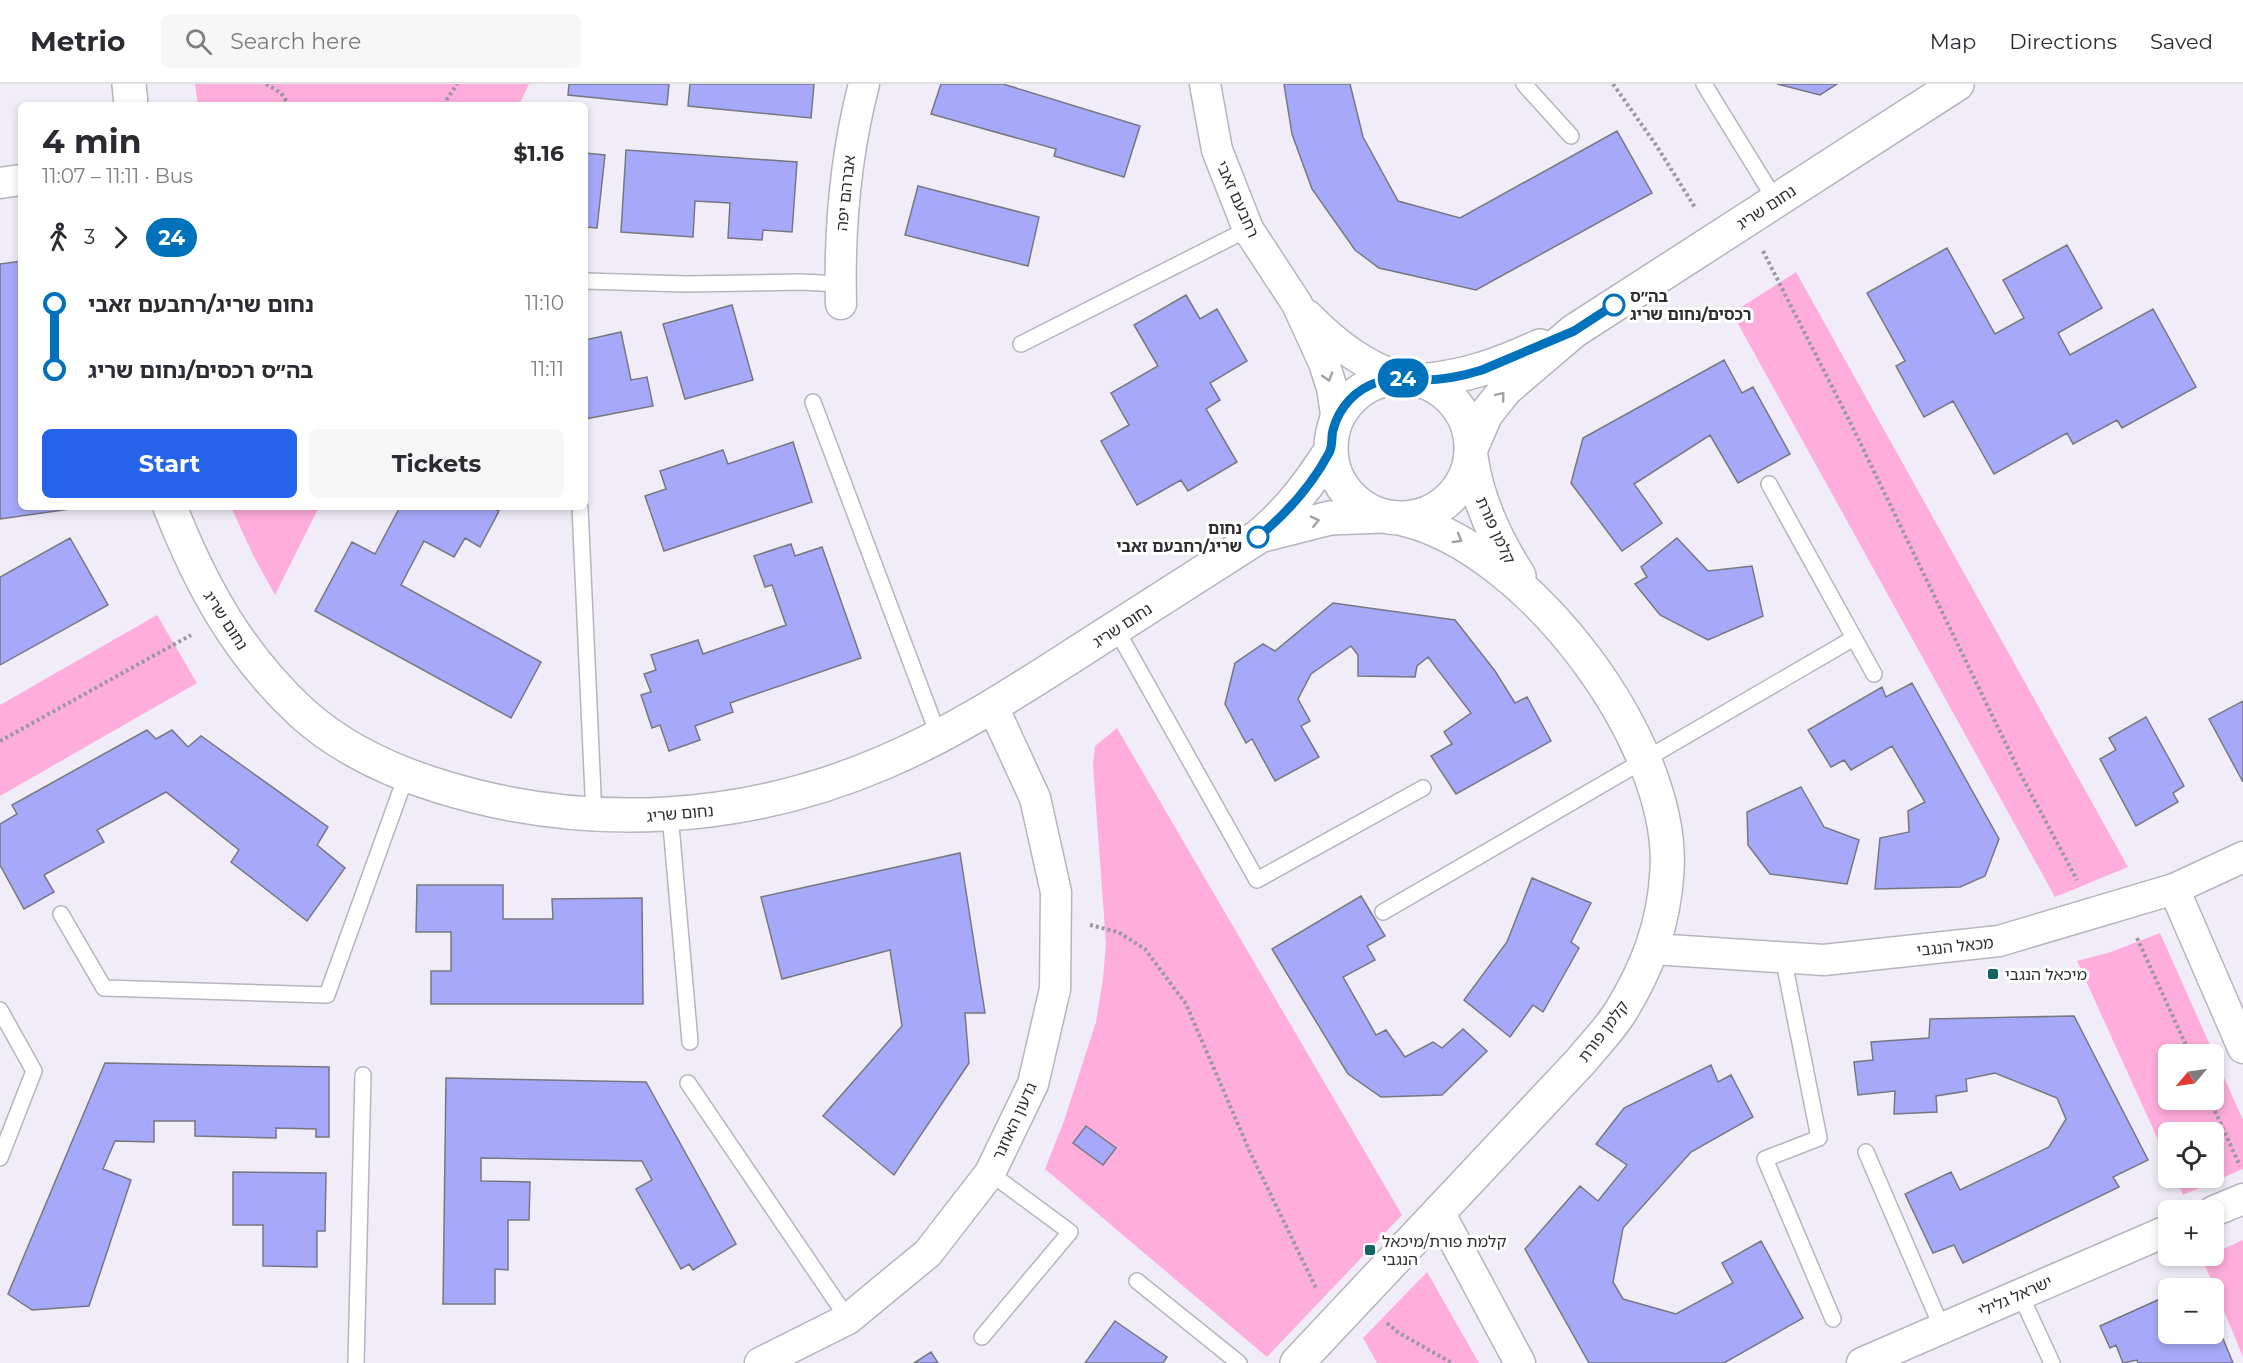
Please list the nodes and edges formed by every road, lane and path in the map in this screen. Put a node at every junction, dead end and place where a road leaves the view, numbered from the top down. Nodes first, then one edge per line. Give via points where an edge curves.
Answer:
1 (129, 84) edge
2 (266, 84) edge
3 (457, 84) edge
4 (864, 84) edge
5 (1205, 84) edge
6 (1524, 84) edge
7 (1613, 84) edge
8 (1704, 84) edge
9 (1957, 84) edge
10 (131, 102) edge
11 (287, 102) edge
12 (445, 102) edge
13 (1571, 136) dead end
14 (18, 180) edge
15 (0, 183) edge
16 (1776, 201) junction
17 (1748, 219) junction
18 (1248, 229) junction
19 (1714, 240) junction
20 (588, 280) edge
21 (841, 294) joint
22 (1297, 304) junction
23 (1574, 331) junction
24 (1022, 344) dead end
25 (1410, 379) junction
26 (813, 402) dead end
27 (1332, 439) junction
28 (1471, 452) junction
29 (1769, 484) dead end
30 (171, 510) edge
31 (580, 510) edge
32 (1393, 517) junction
33 (1258, 537) junction
34 (1532, 598) junction
35 (222, 618) junction
36 (1116, 628) junction
37 (1854, 638) junction
38 (1874, 674) dead end
39 (993, 706) junction
40 (939, 737) junction
41 (0, 741) edge
42 (1645, 760) junction
43 (406, 776) junction
44 (1423, 788) dead end
45 (670, 814) junction
46 (594, 816) junction
47 (2243, 857) edge
48 (2174, 889) junction
49 (2108, 908) junction
50 (1383, 912) dead end
51 (61, 914) dead end
52 (1056, 917) junction
53 (1653, 949) junction
54 (1783, 957) junction
55 (0, 1010) edge
56 (690, 1042) dead end
57 (2184, 1044) edge
58 (2243, 1048) edge
59 (363, 1075) dead end
60 (688, 1083) dead end
61 (2215, 1110) edge
62 (1866, 1152) dead end
63 (0, 1158) edge
64 (2243, 1172) edge
65 (990, 1173) junction
66 (2243, 1199) edge
67 (2224, 1207) edge
68 (1439, 1212) junction
69 (2158, 1235) edge
70 (1137, 1281) dead end
71 (2020, 1294) junction
72 (1358, 1299) junction
73 (848, 1319) junction
74 (1833, 1319) dead end
75 (1942, 1328) junction
76 (982, 1337) dead end
77 (1316, 1347) edge
78 (356, 1363) edge
79 (760, 1363) edge
80 (1239, 1363) edge
81 (1452, 1363) edge
82 (1520, 1363) edge
83 (1862, 1363) edge
84 (2052, 1363) edge

1 - 10 street
2 - 11 path
3 - 12 path
4 - 21 street, אברהם יפה via 844,183
5 - 18 street, רחבעם זאבי via 1216,150
6 - 13 lane
7 - 19 path
8 - 16 lane
9 - 16 street, נחום שריג
14 - 15 street
16 - 17 street, נחום שריג
17 - 19 street, נחום שריג
17 - 49 path via 2056,844
18 - 22 street, רחבעם זאבי
18 - 24 lane
19 - 23 street, נחום שריג
20 - 21 lane via 686,284 801,282
22 - 25 street, רחבעם זאבי via 1353,354 1385,373
22 -> 27 street, רחבעם זאבי via 1332,388 1336,414
23 - 25 street, נחום שריג via 1482,370 1450,378
28 -> 23 street, נחום שריג via 1486,414 1506,389
25 - 27 street via 1378,382 1358,393 1343,409
25 - 28 street via 1440,389 1456,404 1467,425
26 - 40 lane
27 - 32 street via 1335,472 1346,492 1362,507
27 - 33 street, נחום שריג via 1309,484
28 - 32 street via 1465,478 1453,496 1435,510 1414,518
28 - 34 street, קלמן פורת via 1474,477 1491,525
29 - 37 lane
30 - 35 street, נחום שריג via 190,559
31 - 46 lane
33 -> 32 street, נחום שריג via 1330,518
32 -> 34 street, קלמן פורת via 1434,527 1461,541
33 - 36 street, נחום שריג
34 - 42 street, קלמן פורת via 1605,685 1632,729
35 - 41 path
35 - 43 street, נחום שריג via 260,670 304,715 353,749
36 - 39 street, נחום שריג
36 - 44 lane via 1257,880
37 - 38 lane
37 - 42 lane
39 - 40 street, נחום שריג
39 - 52 street, גדעון האוזנר via 1035,798 1056,892
40 - 45 street, נחום שריג via 884,763 817,787 771,800
42 - 50 lane
42 - 53 street, קלמן פורת via 1664,822 1668,870
43 - 46 street, נחום שריג via 512,805
43 - 51 lane via 327,995 104,988
45 - 46 street, נחום שריג
45 - 56 lane
47 - 48 street, מכאל הנגבי
48 - 49 street, מכאל הנגבי
48 - 58 street
49 - 54 street, מכאל הנגבי via 1999,941 1824,960
49 - 57 path
52 - 65 street, גדעון האוזנר via 1055,989 1033,1084
52 - 77 path via 1118,932 1145,949 1186,1004 1250,1152
53 - 54 street, מכאל הנגבי
53 - 68 street, קלמן פורת via 1620,1013 1581,1061
54 - 74 lane via 1819,1138 1765,1159
55 - 63 lane via 34,1071
59 - 78 lane
60 - 73 lane
61 - 64 path
62 - 75 lane
65 - 73 street, גדעון האוזנר via 928,1253
65 - 76 lane via 1070,1232
66 - 67 street
68 - 72 street, קלמן פורת
68 - 82 street
69 - 71 street, ישראל גלילי
70 - 80 lane
71 - 75 street, ישראל גלילי
71 - 84 lane
72 - 77 street, קלמן פורת
72 - 81 path via 1399,1333
73 - 79 street, גדעון האוזנר
75 - 83 street, ישראל גלילי

